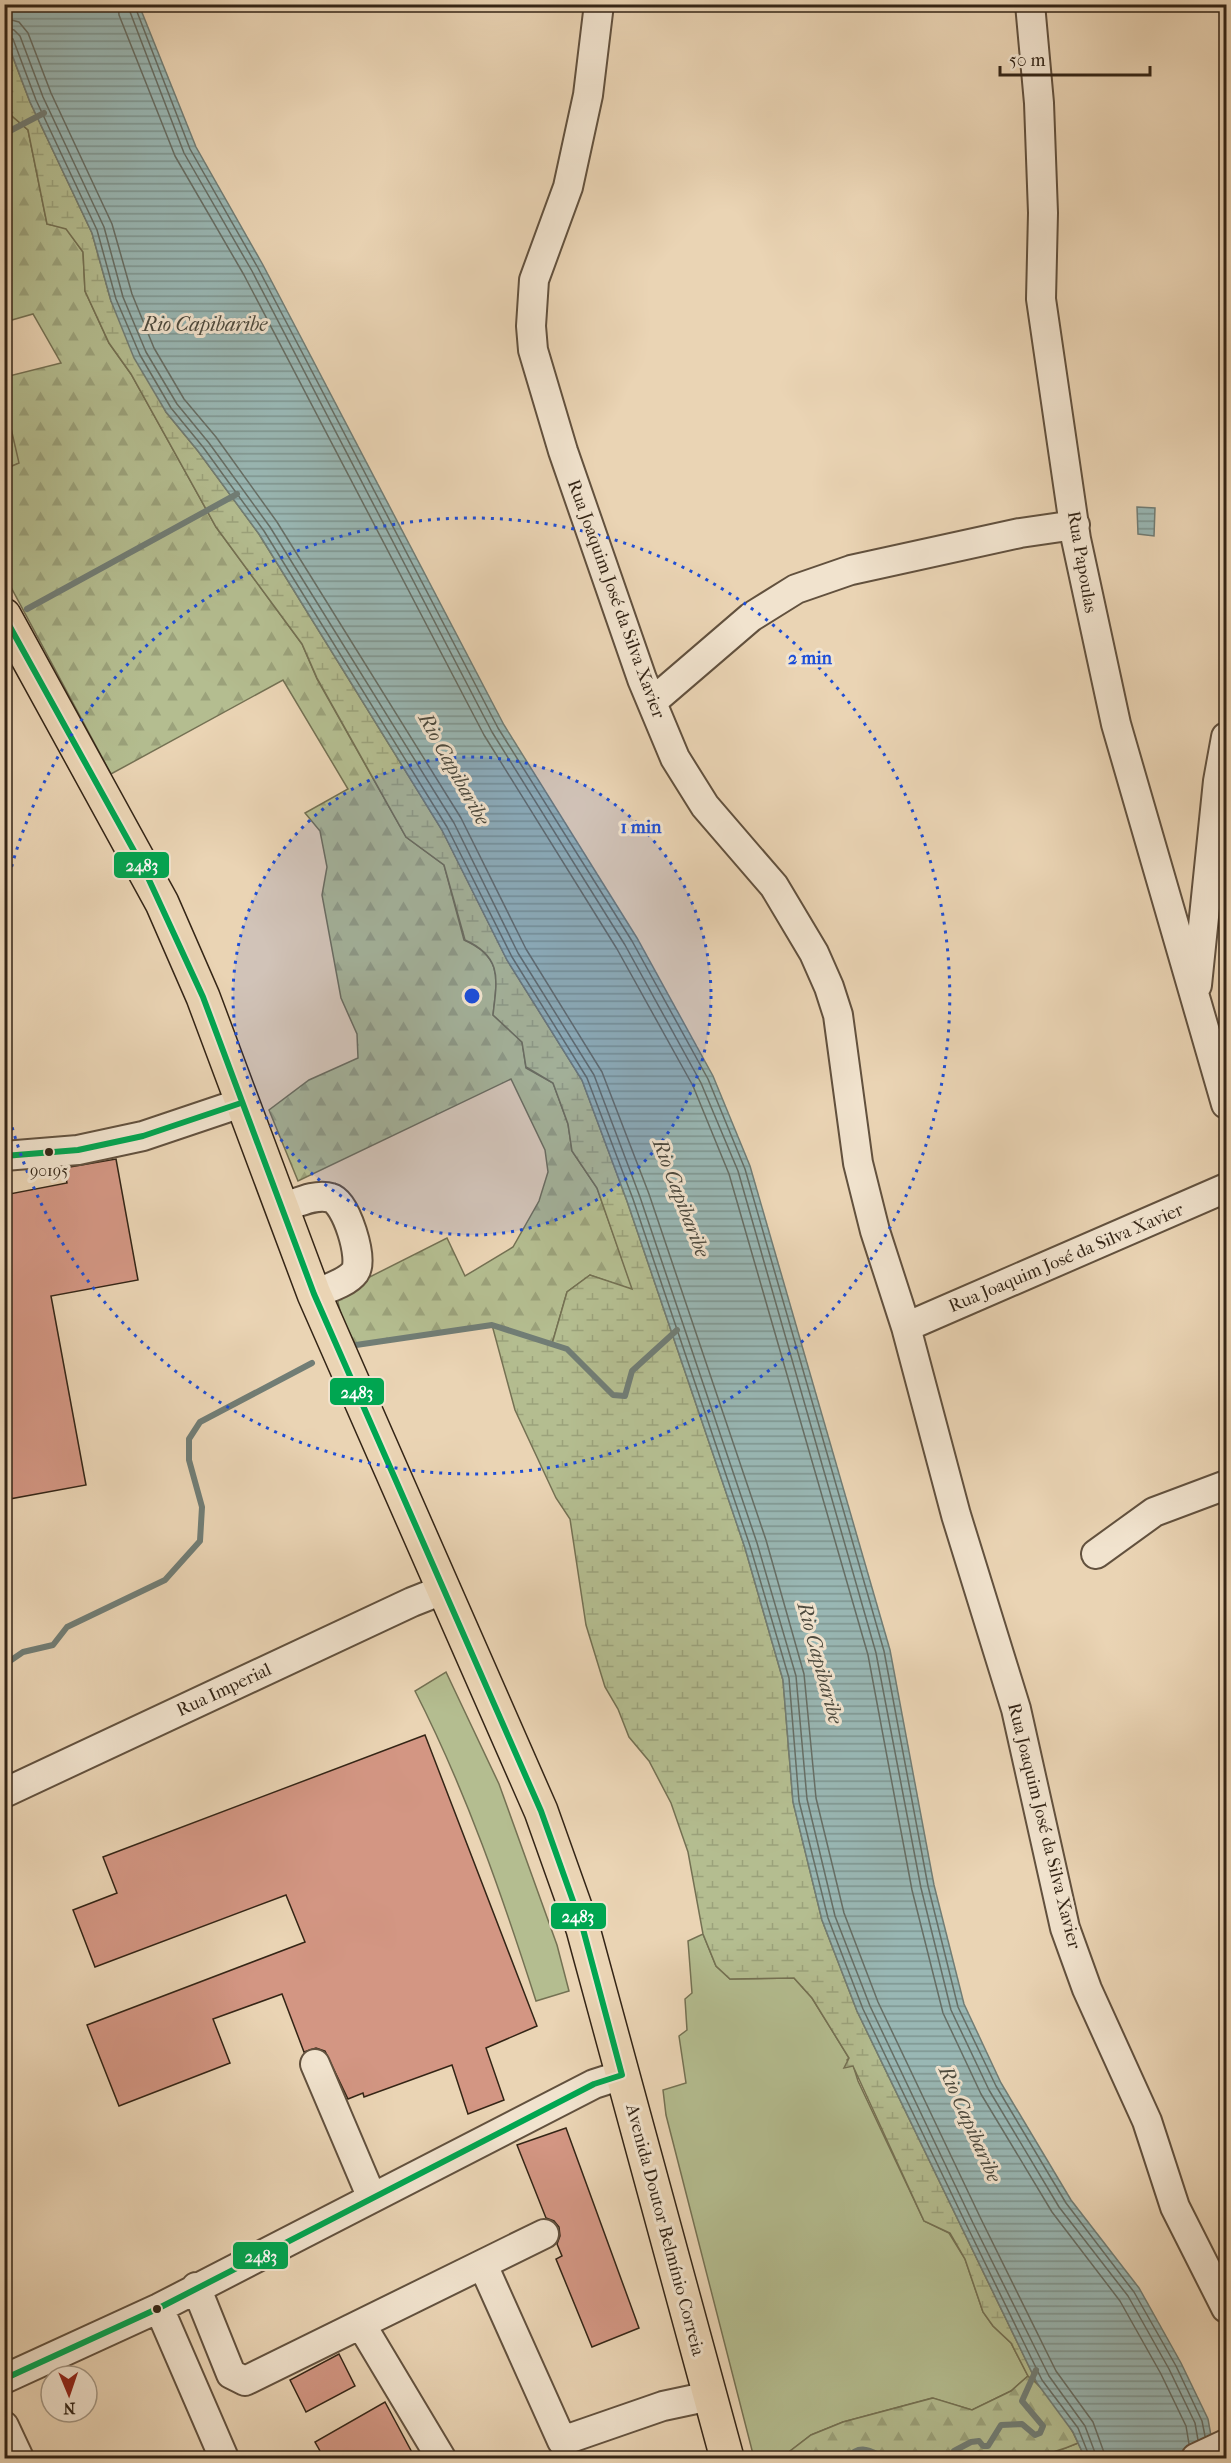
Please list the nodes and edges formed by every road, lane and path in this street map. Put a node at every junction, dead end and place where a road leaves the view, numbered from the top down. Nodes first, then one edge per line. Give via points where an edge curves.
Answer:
1 (599, 4) edge
2 (1030, 4) edge
3 (1075, 525) junction
4 (4, 615) edge
5 (652, 702) junction
6 (1227, 737) edge
7 (1196, 998) junction
8 (241, 1102) junction
9 (1227, 1104) edge
10 (4, 1156) edge
11 (1227, 1188) edge
12 (282, 1208) junction
13 (314, 1294) junction
14 (906, 1327) junction
15 (1227, 1485) edge
16 (1096, 1554) dead end
17 (445, 1589) junction
18 (4, 1793) edge
19 (315, 2064) dead end
20 (622, 2075) junction
21 (372, 2198) junction
22 (544, 2234) dead end
23 (483, 2265) junction
24 (196, 2287) junction
25 (159, 2308) junction
26 (1227, 2308) edge
27 (362, 2326) junction
28 (4, 2379) edge
29 (710, 2396) junction
30 (4, 2426) edge
31 (1227, 2444) edge
32 (566, 2450) edge
33 (19, 2458) edge
34 (224, 2458) edge
35 (441, 2458) edge
36 (727, 2458) edge
37 (1196, 2458) edge

1 - 5 street, Rua Joaquim José da Silva Xavier via 588,95 568,187 534,280 531,326 533,350 563,451
2 - 3 street, Rua Papoulas via 1039,103 1041,299
3 - 5 street via 851,570 796,589 751,617
3 - 7 street, Rua Papoulas via 1116,724
4 - 8 main road, Avenida Doutor Belmínio Correia via 162,903 203,997
5 - 14 street, Rua Joaquim José da Silva Xavier via 689,783 774,886 814,953 829,987 838,1015 858,1163
6 - 7 street via 1218,781
7 - 9 street, Rua Papoulas
8 - 10 street via 143,1136 78,1150
8 - 12 main road, Avenida Doutor Belmínio Correia
11 - 14 street, Rua Joaquim José da Silva Xavier
12 - 13 main road, Avenida Doutor Belmínio Correia
12 - 13 street via 322,1196 340,1204 345,1216 358,1252 358,1264 354,1273
13 - 17 main road, Avenida Doutor Belmínio Correia
14 - 26 street, Rua Joaquim José da Silva Xavier via 956,1515 1016,1709 1065,1928 1087,1989 1147,2121 1175,2207
15 - 16 street via 1154,1512
17 - 18 street, Rua Imperial
17 - 20 main road, Avenida Doutor Belmínio Correia via 567,1880
19 - 21 street
20 - 21 street via 594,2084
20 - 29 main road, Avenida Doutor Belmínio Correia
21 - 24 street
22 - 23 street
23 - 27 street
23 - 32 street
24 - 25 street
24 - 27 street via 231,2374 245,2381
25 - 28 street
25 - 34 street
27 - 35 street
29 - 32 street via 663,2406
29 - 36 main road, Avenida Doutor Belmínio Correia
30 - 33 street
31 - 37 street

